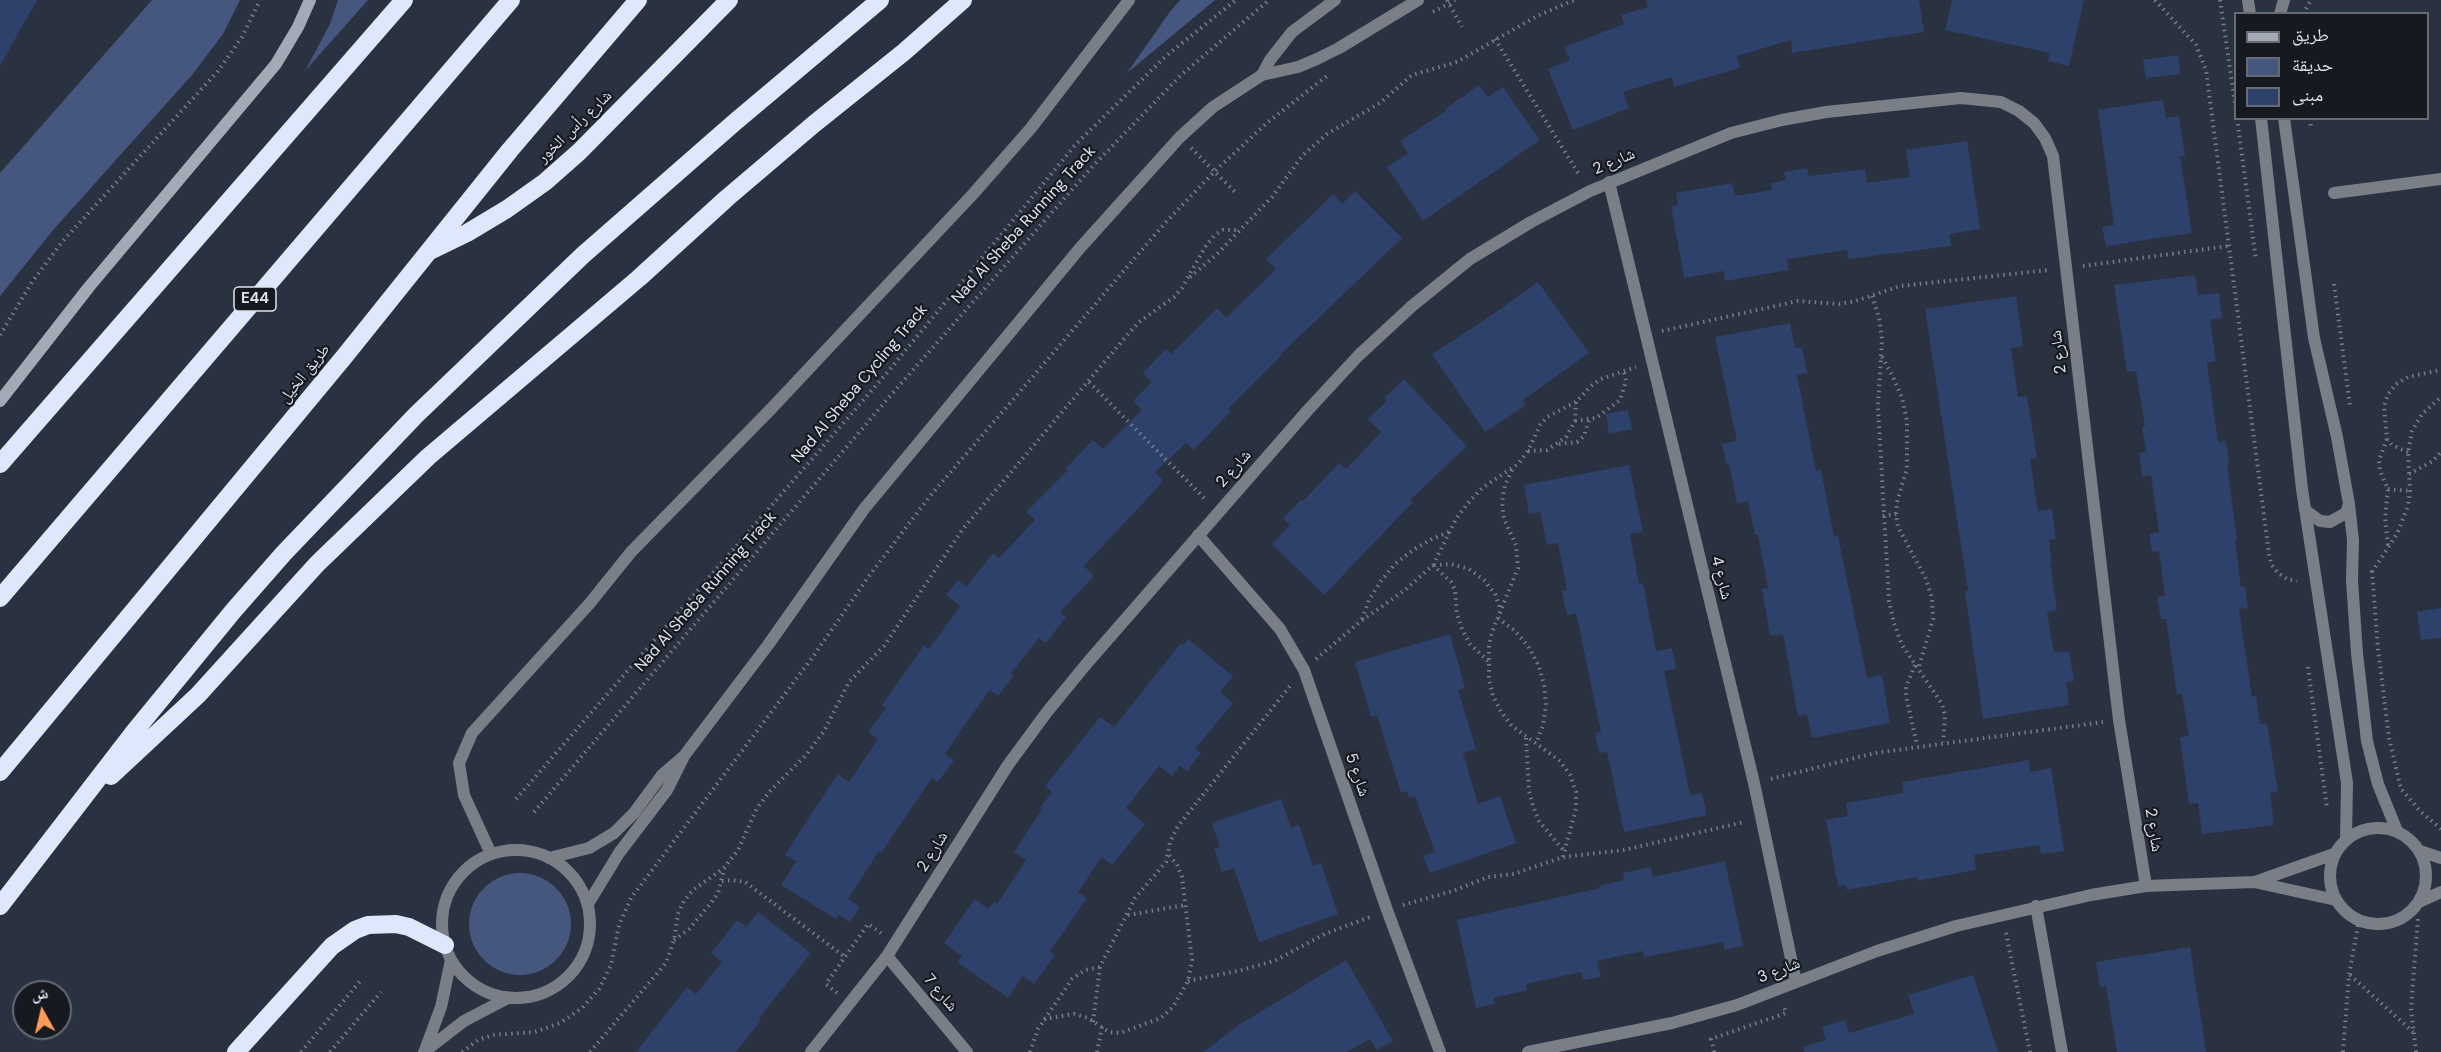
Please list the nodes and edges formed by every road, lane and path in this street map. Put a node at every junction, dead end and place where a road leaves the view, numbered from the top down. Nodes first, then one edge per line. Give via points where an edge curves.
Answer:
1 (260, 0) edge
2 (310, 0) edge
3 (404, 0) edge
4 (511, 0) edge
5 (638, 0) edge
6 (729, 0) edge
7 (880, 0) edge
8 (963, 0) edge
9 (1129, 0) edge
10 (1236, 0) edge
11 (1269, 0) edge
12 (1335, 0) edge
13 (1418, 0) edge
14 (1455, 0) edge
15 (1574, 0) edge
16 (2155, 0) edge
17 (2220, 0) edge
18 (1447, 2) edge
19 (1430, 13) dead end
20 (1462, 27) dead end
21 (1495, 39) junction
22 (1333, 72) dead end
23 (1262, 75) junction
24 (2234, 103) edge
25 (2261, 120) edge
26 (2284, 120) edge
27 (2310, 120) edge
28 (2311, 127) dead end
29 (1180, 136) junction
30 (1215, 171) junction
31 (2441, 179) edge
32 (1609, 182) junction
33 (1590, 191) junction
34 (1235, 192) dead end
35 (2334, 193) dead end
36 (1239, 230) junction
37 (2228, 246) junction
38 (426, 253) junction
39 (2066, 268) junction
40 (1190, 277) junction
41 (1872, 296) junction
42 (0, 335) edge
43 (1645, 335) junction
44 (1882, 357) junction
45 (1651, 362) junction
46 (2441, 370) edge
47 (1624, 372) junction
48 (1089, 382) junction
49 (2441, 397) edge
50 (0, 401) edge
51 (1576, 402) junction
52 (1589, 420) junction
53 (1575, 421) junction
54 (2387, 439) junction
55 (1559, 444) junction
56 (1528, 451) junction
57 (2408, 452) junction
58 (2441, 452) edge
59 (0, 464) edge
60 (1512, 470) junction
61 (2409, 474) junction
62 (2388, 489) junction
63 (2410, 491) junction
64 (2349, 504) junction
65 (2305, 510) junction
66 (1218, 512) junction
67 (1896, 514) junction
68 (1884, 516) junction
69 (1450, 532) junction
70 (1198, 535) junction
71 (2388, 546) junction
72 (1433, 565) junction
73 (2372, 572) dead end
74 (2297, 581) dead end
75 (0, 598) edge
76 (1501, 611) junction
77 (1498, 618) junction
78 (1361, 621) junction
79 (1488, 661) junction
80 (1914, 665) junction
81 (1304, 670) junction
82 (1918, 670) junction
83 (2119, 720) junction
84 (1526, 738) junction
85 (1944, 742) junction
86 (1536, 744) junction
87 (1917, 745) junction
88 (684, 756) junction
89 (0, 772) edge
90 (1754, 783) junction
91 (2402, 790) dead end
92 (84, 799) junction
93 (516, 799) dead end
94 (534, 812) dead end
95 (1761, 818) junction
96 (2441, 829) edge
97 (2397, 831) junction
98 (2346, 839) junction
99 (2420, 850) junction
100 (1565, 852) junction
101 (491, 854) junction
102 (2334, 854) junction
103 (1169, 855) junction
104 (1563, 857) junction
105 (549, 858) junction
106 (2441, 858) edge
107 (724, 868) junction
108 (722, 881) junction
109 (2254, 882) junction
110 (2146, 886) junction
111 (2441, 892) edge
112 (2336, 900) junction
113 (2419, 902) junction
114 (588, 904) junction
115 (1185, 905) junction
116 (0, 906) edge
117 (2036, 906) junction
118 (1387, 910) junction
119 (1128, 915) junction
120 (2002, 915) junction
121 (2359, 920) junction
122 (674, 940) junction
123 (896, 942) junction
124 (448, 953) junction
125 (887, 956) junction
126 (845, 957) junction
127 (1100, 967) junction
128 (2349, 975) junction
129 (361, 980) dead end
130 (1188, 981) junction
131 (1797, 982) junction
132 (1778, 989) junction
133 (381, 992) dead end
134 (508, 998) junction
135 (850, 1003) junction
136 (1044, 1019) junction
137 (1093, 1022) junction
138 (1102, 1027) junction
139 (2413, 1032) junction
140 (236, 1052) edge
141 (301, 1052) edge
142 (330, 1052) edge
143 (425, 1052) edge
144 (462, 1052) edge
145 (590, 1052) edge
146 (811, 1052) edge
147 (967, 1052) edge
148 (1030, 1052) edge
149 (1097, 1052) edge
150 (1440, 1052) edge
151 (1528, 1052) edge
152 (1714, 1052) edge
153 (2030, 1052) edge
154 (2062, 1052) edge
155 (2343, 1052) edge
156 (2416, 1052) edge

1 - 42 path via 242,37 218,71 62,242
2 - 50 street via 276,64 89,287
3 - 59 highway
4 - 75 highway, E44
5 - 38 highway, طريق الخيل
6 - 38 highway, شارع رأس الخور via 579,152 544,182 487,221
7 - 92 highway via 583,255 416,414 234,610
8 - 92 highway via 814,123 428,457 317,564 198,695
9 - 101 street via 1031,128 966,201 645,537 472,734 459,763 464,795
10 - 93 path, Nad Al Sheba Cycling Track via 1158,63 1076,144 886,374
11 - 94 path, Nad Al Sheba Running Track via 1180,76 1090,168
12 - 23 street via 1292,32
13 - 23 street via 1317,59
14 - 18 path
15 - 21 path
16 - 37 path via 2196,45 2206,70
17 - 24 path
18 - 19 path
18 - 20 path
21 - 33 path
21 - 36 path via 1449,66 1412,75 1380,103 1327,134 1303,155 1272,197
22 - 30 path via 1268,122
23 - 29 street via 1213,107
25 - 65 street
26 - 64 street via 2314,338
27 - 28 path
29 - 30 path
29 - 88 street via 1080,248 864,509
30 - 34 path
30 - 144 path via 1117,277 899,536 631,898 619,925 611,965 599,989 582,1008 560,1023 535,1032 493,1035
31 - 35 street
32 - 33 street, شارع 2
32 - 39 street, شارع 2 via 1721,136 1782,120 1918,101 1992,101 2019,111 2034,123 2054,156
32 - 43 street, شارع 4
33 - 66 street, شارع 2 via 1470,260 1412,306 1358,356
36 - 40 path
36 - 40 path via 1222,230 1215,235 1204,247
37 - 39 path
37 - 74 path via 2271,564 2287,579
38 - 89 highway, طريق الخيل
39 - 41 path via 1907,285
39 - 83 street, شارع 2
40 - 48 path via 1174,297 1139,322
41 - 43 path via 1839,304 1798,301
41 - 44 path via 1879,317
43 - 45 street, شارع 4
44 - 67 path via 1898,387 1907,421 1907,468
44 - 68 path via 1877,392
45 - 47 path
45 - 90 street, شارع 4
46 - 54 path via 2408,377 2392,389 2384,407
47 - 51 path via 1601,379
47 - 52 path via 1626,381 1620,400
48 - 66 path
48 - 107 path via 962,530 884,646 849,682 813,746 757,808 738,850
49 - 57 path via 2422,414 2412,431
51 - 53 path
51 - 56 path via 1547,417
52 - 53 path
52 - 55 path via 1584,436 1577,442
53 - 55 path
54 - 57 path via 2399,450
54 - 62 path via 2379,460
55 - 56 path via 1548,450
56 - 60 path
57 - 61 path
58 - 61 path via 2422,469
60 - 69 path via 1482,488 1468,502
60 - 76 path via 1502,502 1504,519 1516,545 1518,568
61 - 63 path
62 - 63 path
62 - 71 path
63 - 71 path via 2404,521
64 - 65 street via 2346,513 2330,522 2320,521
64 - 97 street via 2356,653 2367,741 2378,784
65 - 98 street via 2345,764
66 - 70 street, شارع 2
67 - 68 path
67 - 82 path via 1903,538 1932,598 1933,619
68 - 80 path via 1889,601 1902,645
69 - 72 path
69 - 78 path via 1422,544 1395,564 1369,600
70 - 81 street, شارع 5 via 1280,628
70 - 123 street, شارع 2 via 1047,712 1008,765
71 - 73 path
72 - 76 path via 1451,564 1468,569 1484,580
72 - 78 path
72 - 79 path via 1455,590 1457,614 1470,644
76 - 77 path
77 - 79 path
77 - 86 path via 1515,631 1538,664 1546,705
78 - 81 path
79 - 84 path via 1493,696 1512,726
80 - 82 path
80 - 87 path via 1906,696
81 - 103 path via 1178,826
81 - 118 street, شارع 5
82 - 85 path via 1942,704
83 - 85 path
83 - 110 street, شارع 2
84 - 86 path
84 - 100 path via 1528,791 1533,806 1539,820
85 - 87 path
86 - 100 path via 1560,761 1576,792 1576,809
87 - 90 path
88 - 105 street via 662,775 614,834 589,848
88 - 114 street via 667,790 619,853
90 - 95 street, شارع 4
91 - 96 path
92 - 116 highway
95 - 104 path via 1624,850
95 - 131 street, شارع 4
97 - 98 street via 2379,827
97 - 99 street
98 - 102 street
99 - 106 street
99 - 113 street via 2426,885
100 - 104 path
101 - 105 street via 520,850
101 - 124 street via 477,861 454,884 442,914
102 - 109 street
102 - 112 street via 2330,869
103 - 115 path via 1182,877
103 - 119 path via 1135,898
104 - 118 path
105 - 114 street via 577,882
107 - 108 path
107 - 122 path via 684,901
108 - 122 path via 711,903
108 - 126 path via 745,882
109 - 110 street, شارع 3
109 - 112 street
110 - 117 street, شارع 3
111 - 113 street
112 - 121 street
113 - 121 street via 2408,914 2392,922
113 - 139 path via 2411,1009
114 - 134 street via 590,934 572,973 536,996
115 - 119 path
115 - 130 path via 1192,960
117 - 120 street, شارع 3
117 - 154 street
118 - 130 path via 1325,933 1274,961
118 - 150 street, شارع 5
119 - 127 path
120 - 131 street, شارع 3 via 1877,951
120 - 153 path
121 - 128 path
122 - 145 path via 666,963
123 - 125 street, شارع 2
123 - 126 path via 868,924
124 - 134 street via 469,982 480,990
124 - 140 highway via 416,930 396,924 375,924 355,930 333,946
124 - 143 street via 441,1007
125 - 135 street, شارع 2
125 - 147 street, شارع 7
126 - 135 path via 826,984
127 - 136 path via 1085,970 1072,979
127 - 137 path
128 - 139 path
128 - 155 path
129 - 141 path
130 - 138 path via 1173,1008 1161,1018 1120,1033
131 - 132 street, شارع 3
132 - 151 street, شارع 3 via 1672,1023
132 - 152 path via 1786,1013 1711,1039
133 - 142 path
134 - 143 street via 464,1021
135 - 146 street, شارع 2
136 - 137 path via 1074,1014
136 - 148 path
137 - 138 path
138 - 149 path
139 - 156 path

